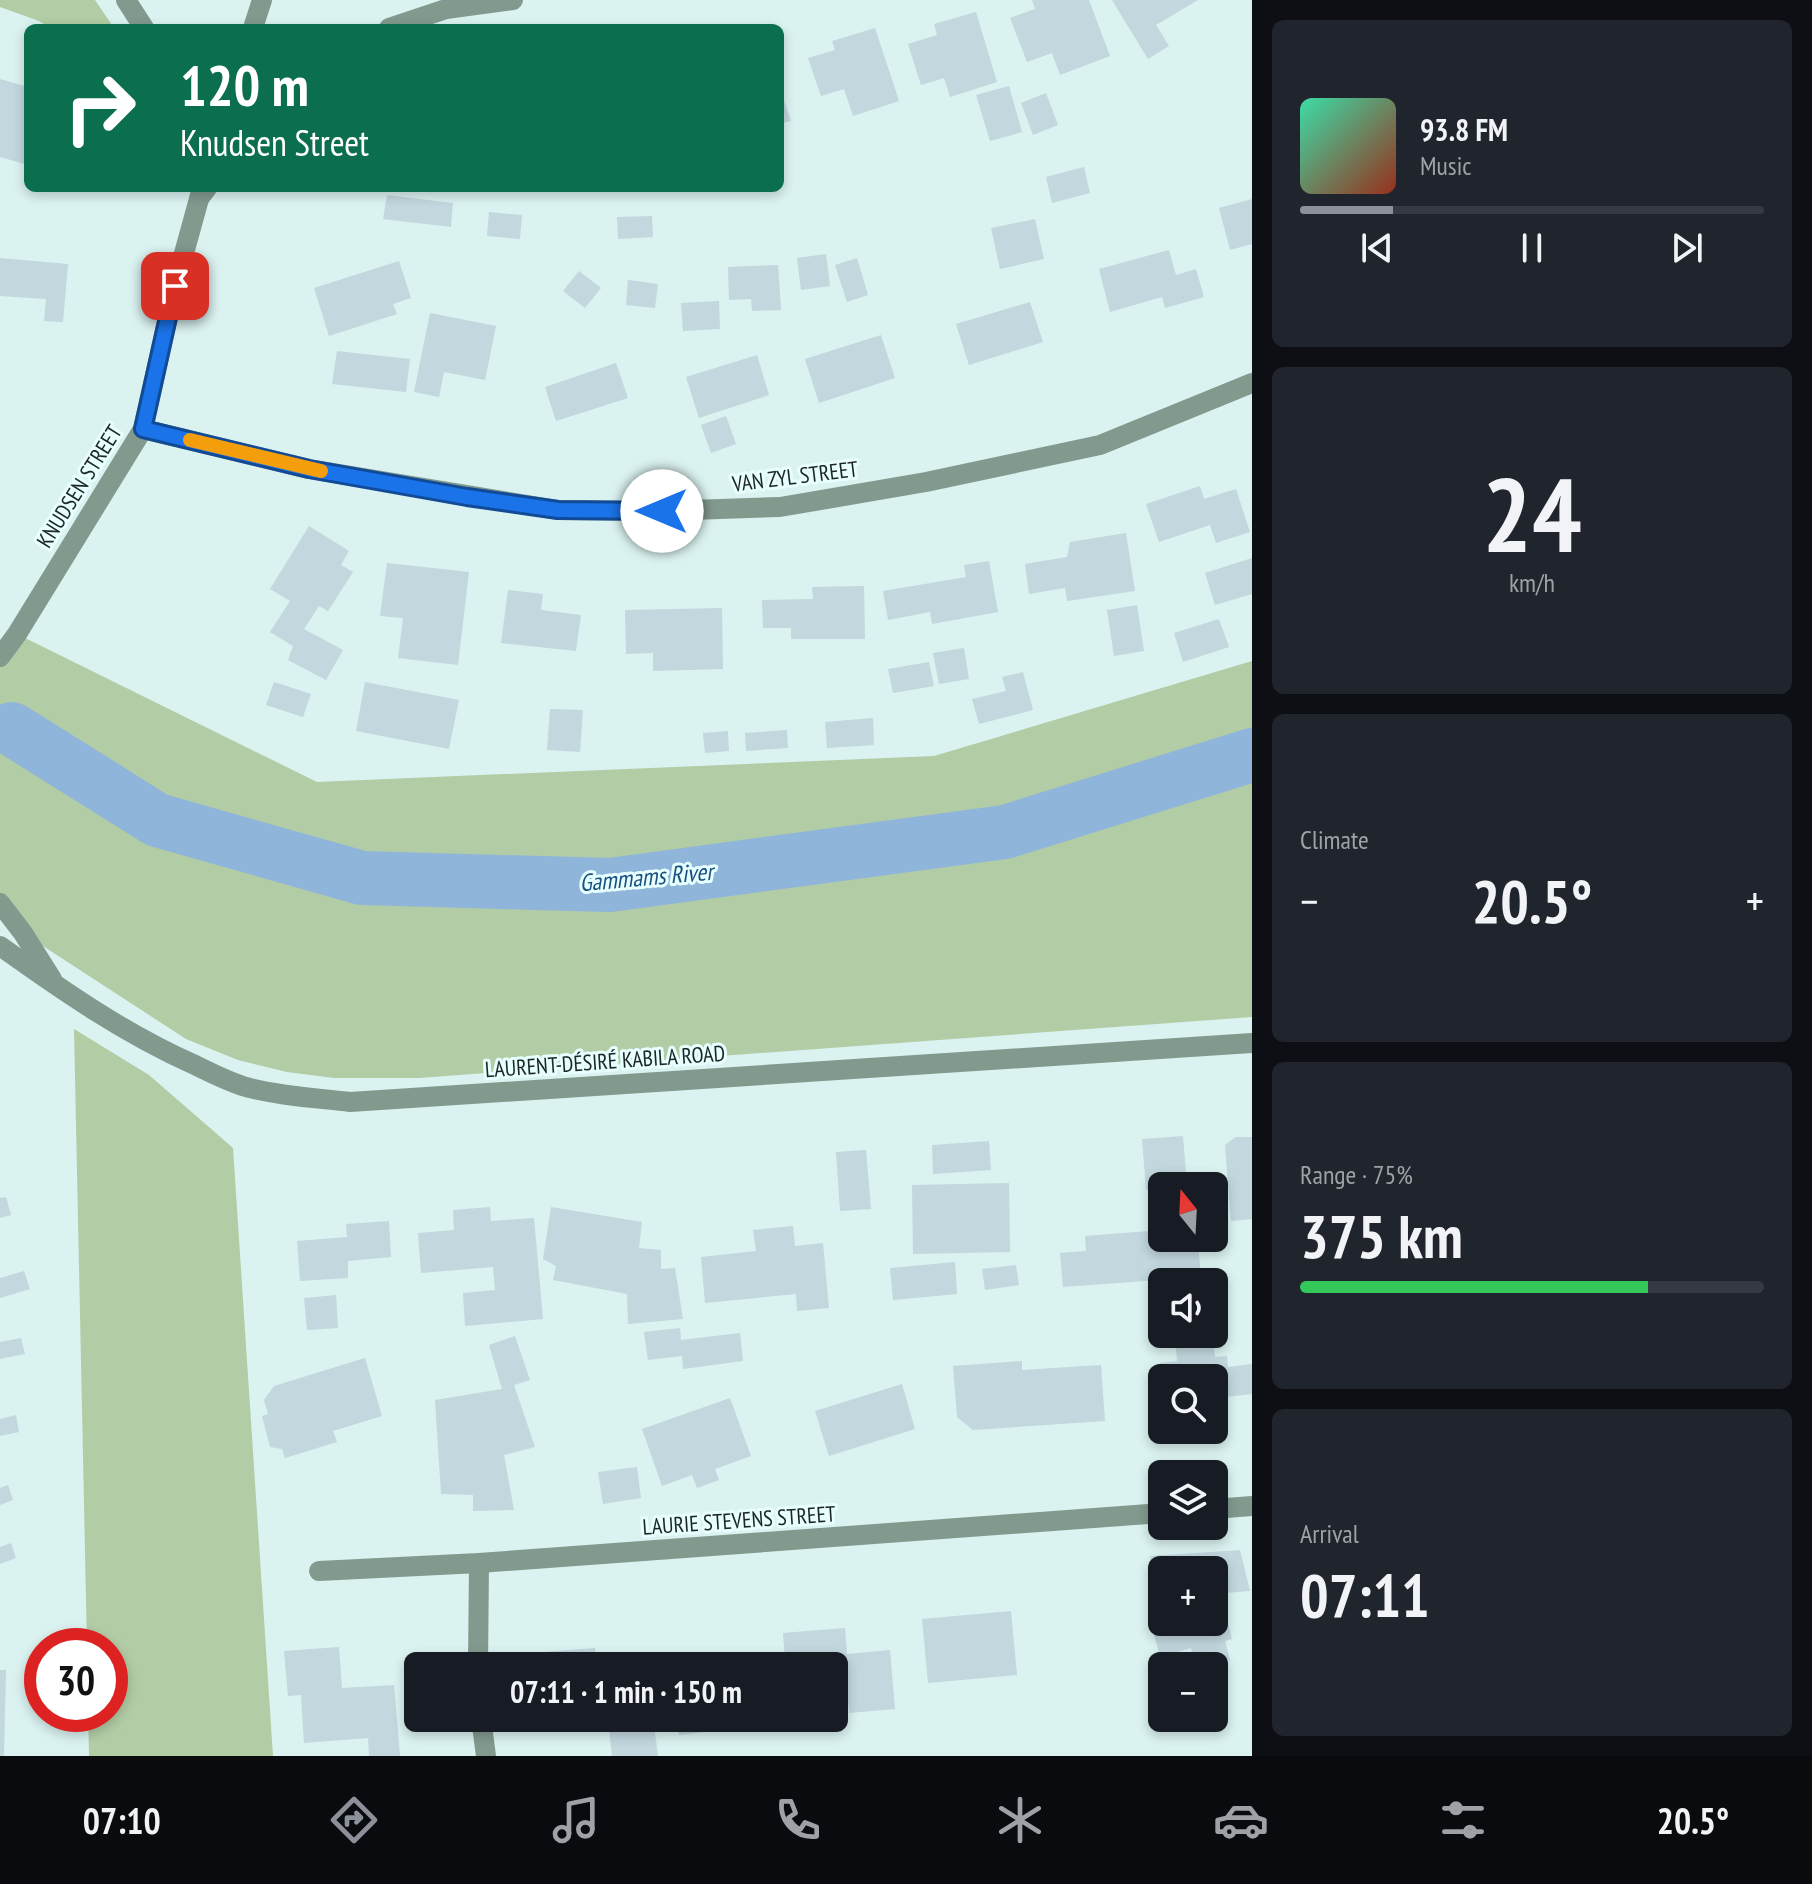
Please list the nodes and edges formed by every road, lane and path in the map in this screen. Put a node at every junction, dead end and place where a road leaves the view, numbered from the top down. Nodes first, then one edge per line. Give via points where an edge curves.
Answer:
1 (126, 0) edge
2 (262, 0) edge
3 (513, 0) edge
4 (141, 24) edge
5 (254, 24) edge
6 (401, 24) edge
7 (201, 192) edge
8 (1252, 383) edge
9 (143, 429) junction
10 (0, 657) edge
11 (0, 903) edge
12 (0, 946) edge
13 (56, 986) junction
14 (1252, 1043) edge
15 (1252, 1506) edge
16 (1228, 1508) edge
17 (1148, 1514) edge
18 (479, 1563) junction
19 (319, 1571) dead end
20 (478, 1652) edge
21 (483, 1732) edge
22 (486, 1756) edge

1 - 4 street
2 - 5 street
3 - 6 street via 446,9
7 - 9 street, KNUDSEN STREET
8 - 9 street, VAN ZYL STREET via 1100,445 780,507 558,510 309,469
9 - 10 street, KNUDSEN STREET
11 - 13 street
12 - 13 street, LAURENT-DÉSIRÉ KABILA ROAD
13 - 14 street, LAURENT-DÉSIRÉ KABILA ROAD via 146,1043 243,1086 350,1102
15 - 16 street
17 - 18 street, LAURIE STEVENS STREET
18 - 19 street, LAURIE STEVENS STREET
18 - 20 street
21 - 22 street

